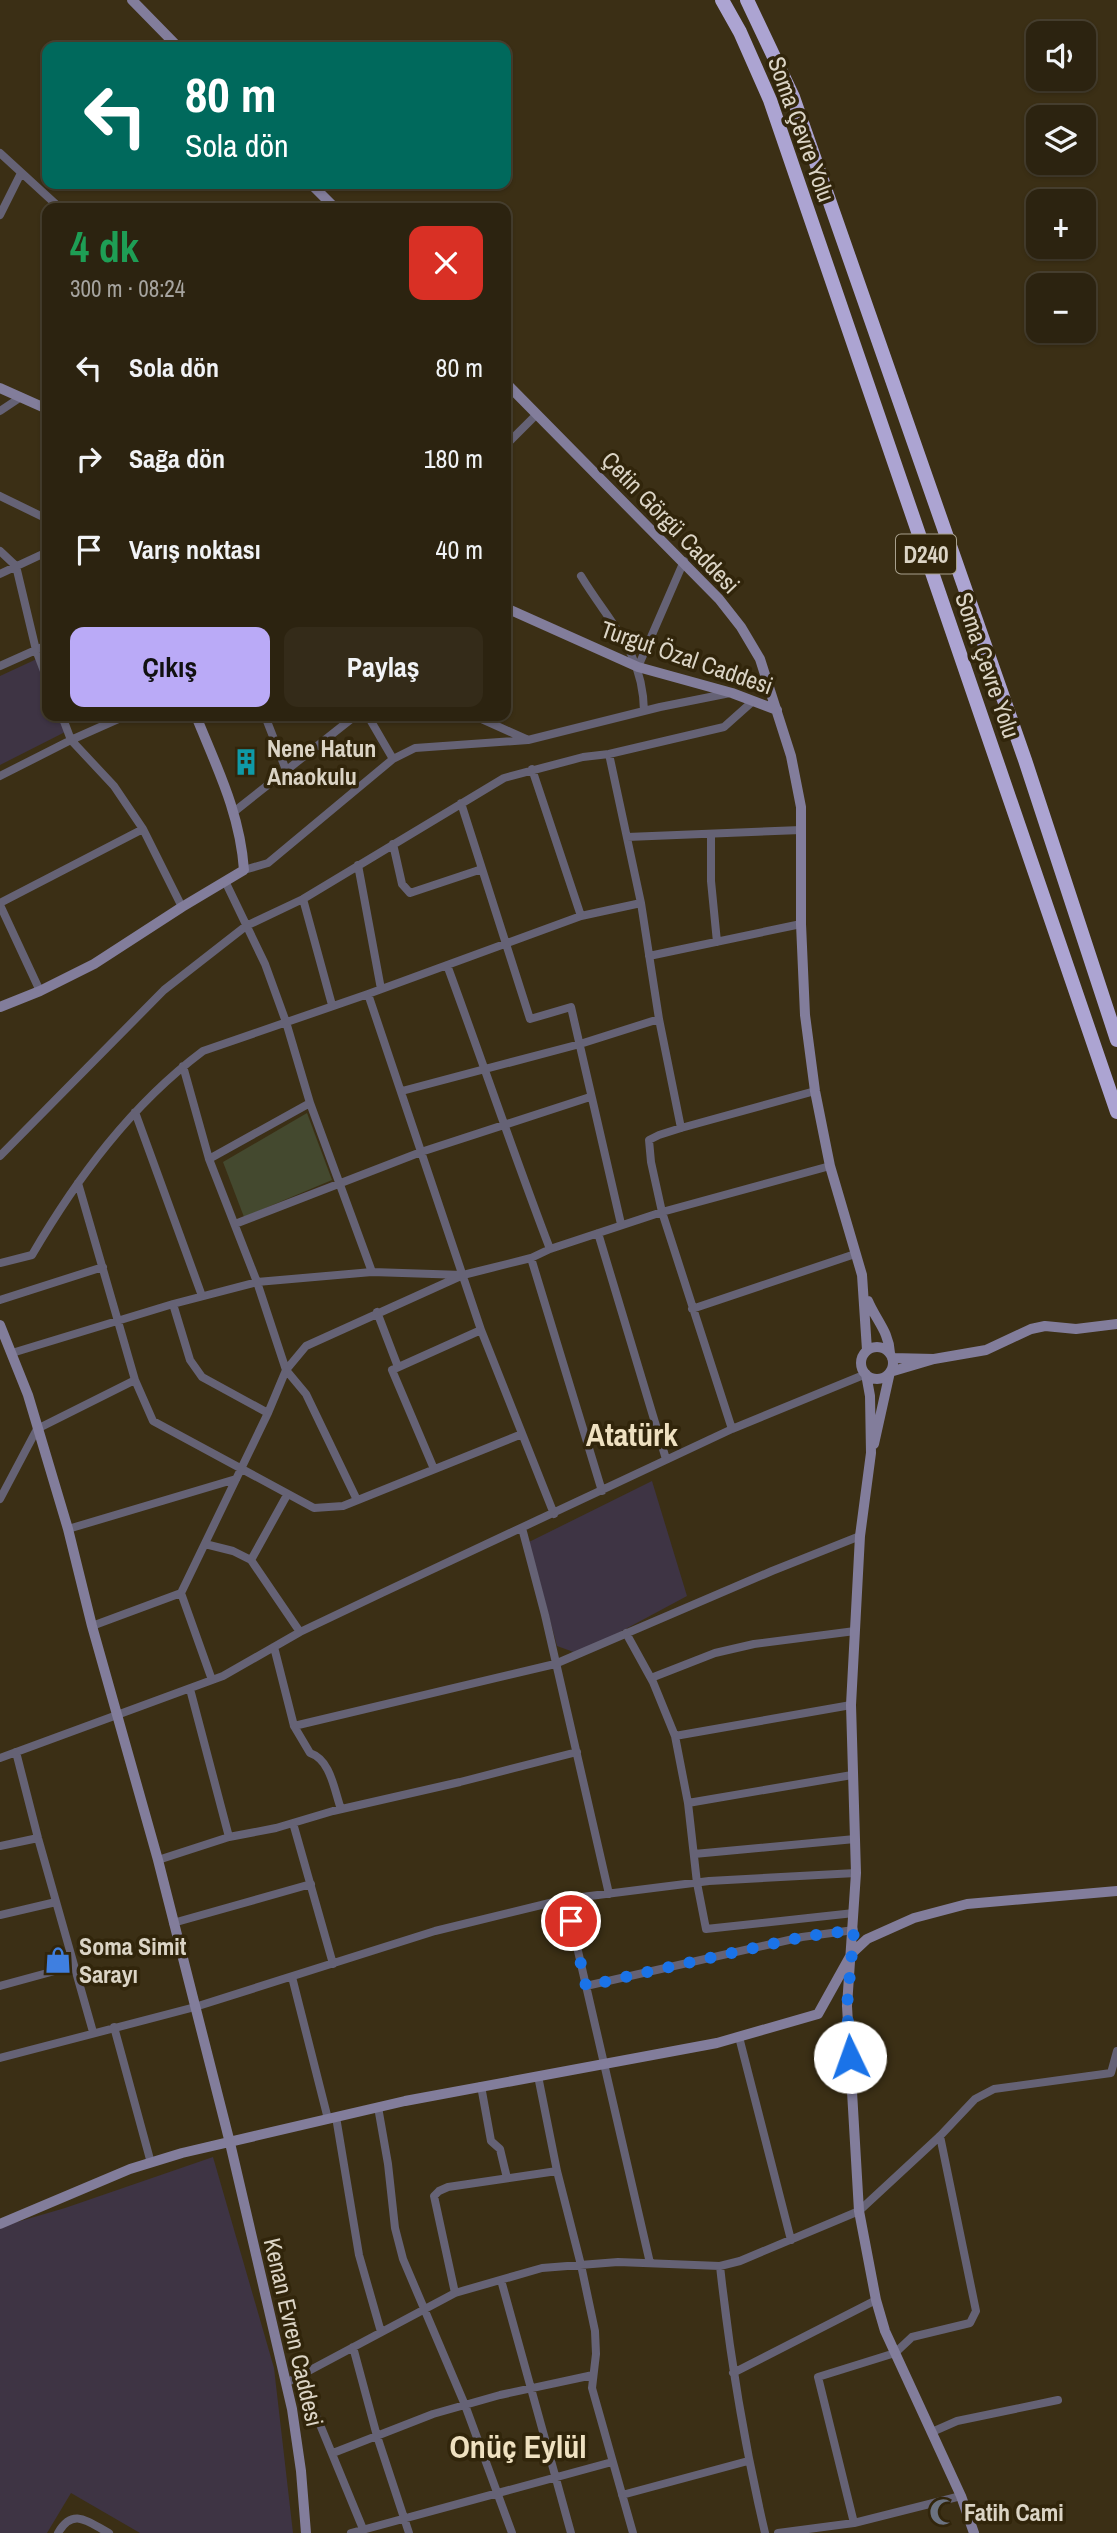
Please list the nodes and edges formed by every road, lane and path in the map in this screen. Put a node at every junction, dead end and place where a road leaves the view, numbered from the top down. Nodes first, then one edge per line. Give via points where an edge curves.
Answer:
1 (132, 0) edge
2 (722, 0) edge
3 (747, 0) edge
4 (173, 42) edge
5 (0, 153) edge
6 (21, 173) junction
7 (316, 189) edge
8 (54, 203) edge
9 (330, 203) edge
10 (0, 215) edge
11 (0, 388) edge
12 (511, 388) edge
13 (21, 397) junction
14 (42, 407) edge
15 (0, 411) edge
16 (536, 415) junction
17 (511, 441) edge
18 (0, 496) edge
19 (42, 517) edge
20 (0, 551) edge
21 (42, 554) edge
22 (684, 561) junction
23 (16, 566) junction
24 (0, 574) edge
25 (581, 576) dead end
26 (511, 610) edge
27 (42, 647) edge
28 (36, 650) junction
29 (0, 666) edge
30 (42, 666) edge
31 (638, 667) junction
32 (732, 692) junction
33 (752, 702) junction
34 (777, 710) junction
35 (644, 711) junction
36 (64, 721) edge
37 (114, 721) edge
38 (198, 721) edge
39 (267, 721) edge
40 (349, 721) edge
41 (371, 721) edge
42 (486, 721) edge
43 (71, 740) junction
44 (528, 740) junction
45 (609, 754) junction
46 (393, 759) junction
47 (532, 769) junction
48 (286, 770) junction
49 (0, 776) edge
50 (461, 803) junction
51 (235, 811) junction
52 (143, 829) junction
53 (801, 830) junction
54 (711, 834) junction
55 (627, 837) junction
56 (393, 844) junction
57 (358, 865) junction
58 (482, 869) junction
59 (244, 870) junction
60 (225, 881) junction
61 (303, 900) junction
62 (641, 903) junction
63 (0, 904) edge
64 (182, 907) junction
65 (581, 916) junction
66 (801, 925) junction
67 (246, 926) junction
68 (716, 942) junction
69 (506, 943) junction
70 (649, 956) junction
71 (447, 965) junction
72 (381, 989) junction
73 (40, 991) junction
74 (368, 994) junction
75 (332, 1005) junction
76 (0, 1007) edge
77 (659, 1018) junction
78 (286, 1022) junction
79 (1117, 1040) edge
80 (580, 1044) junction
81 (183, 1066) junction
82 (485, 1069) junction
83 (402, 1091) junction
84 (815, 1091) junction
85 (590, 1097) junction
86 (310, 1103) junction
87 (135, 1112) junction
88 (1117, 1112) edge
89 (504, 1127) junction
90 (681, 1128) junction
91 (421, 1152) junction
92 (0, 1156) edge
93 (209, 1159) junction
94 (830, 1167) junction
95 (78, 1183) junction
96 (341, 1184) junction
97 (662, 1212) junction
98 (235, 1224) junction
99 (621, 1224) junction
100 (598, 1233) junction
101 (550, 1249) junction
102 (855, 1254) junction
103 (531, 1258) junction
104 (0, 1263) edge
105 (103, 1268) junction
106 (372, 1272) junction
107 (463, 1275) junction
108 (257, 1282) junction
109 (865, 1295) junction
110 (202, 1296) junction
111 (0, 1300) edge
112 (173, 1304) junction
113 (692, 1309) junction
114 (377, 1312) junction
115 (118, 1321) junction
116 (1117, 1324) edge
117 (0, 1325) edge
118 (481, 1330) junction
119 (867, 1350) junction
120 (12, 1353) junction
121 (891, 1355) junction
122 (934, 1359) junction
123 (398, 1367) junction
124 (286, 1370) junction
125 (890, 1372) junction
126 (866, 1374) junction
127 (135, 1380) junction
128 (268, 1413) junction
129 (37, 1429) junction
130 (732, 1429) junction
131 (522, 1434) junction
132 (871, 1453) junction
133 (666, 1459) junction
134 (240, 1469) junction
135 (434, 1469) junction
136 (236, 1479) junction
137 (602, 1491) junction
138 (287, 1495) junction
139 (0, 1499) edge
140 (357, 1500) junction
141 (554, 1514) junction
142 (522, 1528) junction
143 (68, 1529) junction
144 (860, 1536) junction
145 (205, 1544) junction
146 (251, 1560) junction
147 (181, 1593) junction
148 (92, 1626) junction
149 (855, 1631) junction
150 (300, 1632) junction
151 (626, 1633) junction
152 (274, 1647) junction
153 (555, 1664) junction
154 (651, 1678) junction
155 (212, 1680) junction
156 (190, 1689) junction
157 (851, 1705) junction
158 (117, 1717) junction
159 (294, 1726) junction
160 (675, 1737) junction
161 (16, 1752) junction
162 (576, 1752) junction
163 (0, 1758) edge
164 (852, 1775) junction
165 (688, 1802) junction
166 (341, 1809) junction
167 (293, 1823) junction
168 (38, 1838) junction
169 (229, 1838) junction
170 (855, 1839) junction
171 (0, 1846) edge
172 (694, 1854) junction
173 (158, 1860) junction
174 (856, 1872) junction
175 (697, 1883) junction
176 (311, 1884) junction
177 (1117, 1891) edge
178 (609, 1894) junction
179 (566, 1899) junction
180 (55, 1902) junction
181 (854, 1913) junction
182 (0, 1915) edge
183 (173, 1923) junction
184 (854, 1930) junction
185 (852, 1953) junction
186 (333, 1964) junction
187 (73, 1966) junction
188 (292, 1977) junction
189 (0, 1986) edge
190 (586, 1986) junction
191 (195, 2007) junction
192 (114, 2026) junction
193 (93, 2032) junction
194 (738, 2037) junction
195 (1117, 2051) edge
196 (0, 2058) edge
197 (604, 2065) junction
198 (538, 2076) junction
199 (481, 2086) junction
200 (379, 2107) junction
201 (332, 2118) junction
202 (940, 2136) junction
203 (230, 2143) junction
204 (151, 2163) junction
205 (557, 2171) junction
206 (507, 2178) junction
207 (859, 2211) junction
208 (0, 2224) edge
209 (791, 2240) junction
210 (650, 2263) junction
211 (581, 2265) junction
212 (720, 2266) junction
213 (501, 2280) junction
214 (455, 2293) junction
215 (876, 2300) junction
216 (423, 2309) junction
217 (381, 2332) junction
218 (353, 2347) junction
219 (895, 2353) junction
220 (733, 2373) junction
221 (593, 2375) junction
222 (300, 2376) junction
223 (286, 2383) junction
224 (530, 2388) junction
225 (1058, 2400) dead end
226 (464, 2404) junction
227 (932, 2432) junction
228 (377, 2436) junction
229 (333, 2453) junction
230 (748, 2461) junction
231 (612, 2462) junction
232 (555, 2477) junction
233 (498, 2493) junction
234 (622, 2495) junction
235 (961, 2496) junction
236 (405, 2518) junction
237 (854, 2524) junction
238 (363, 2529) junction
239 (58, 2533) edge
240 (109, 2533) edge
241 (306, 2533) edge
242 (351, 2533) edge
243 (410, 2533) edge
244 (512, 2533) edge
245 (571, 2533) edge
246 (633, 2533) edge
247 (765, 2533) edge
248 (778, 2533) edge
249 (974, 2533) edge

1 - 4 street
2 - 88 highway, Soma Çevre Yolu / D240 via 770,100
3 - 79 highway, Soma Çevre Yolu / D240 via 793,97 1025,760
5 - 6 street
6 - 8 street
6 - 10 street
7 - 9 street
11 - 13 street
12 - 16 street, Çetin Görgü Caddesi
13 - 14 street
13 - 15 street
16 - 17 street
16 - 22 street, Çetin Görgü Caddesi
18 - 19 street
20 - 23 street
21 - 23 street
22 - 31 street
22 - 34 street, Çetin Görgü Caddesi via 741,626 760,659
23 - 24 street
23 - 28 street
25 - 31 street
26 - 31 street, Turgut Özal Caddesi
27 - 28 street
28 - 29 street
28 - 30 street
31 - 32 street, Turgut Özal Caddesi
31 - 35 street
32 - 33 street, Turgut Özal Caddesi
32 - 35 street
33 - 34 street, Turgut Özal Caddesi
33 - 45 street via 724,727
34 - 53 street, Çetin Görgü Caddesi via 791,756
35 - 44 street
36 - 43 street
37 - 43 street
38 - 51 street
39 - 48 street
40 - 48 street
41 - 46 street
42 - 44 street
43 - 49 street
43 - 52 street via 114,786
44 - 46 street via 415,748
45 - 47 street
45 - 55 street
46 - 59 street via 268,863
47 - 50 street via 504,778
47 - 65 street
48 - 51 street
50 - 56 street
50 - 58 street
51 - 59 street
52 - 63 street
52 - 64 street
53 - 54 street
53 - 66 street, Çetin Görgü Caddesi
54 - 55 street
54 - 68 street
55 - 62 street
56 - 57 street
56 - 58 street via 402,884 410,894
57 - 61 street
57 - 72 street
58 - 69 street
59 - 60 street
60 - 64 street
60 - 67 street
61 - 67 street
61 - 75 street
62 - 65 street
62 - 70 street
63 - 73 street
64 - 73 street via 94,964
65 - 69 street
66 - 68 street
66 - 84 street, Çetin Görgü Caddesi via 805,1015
67 - 78 street
67 - 92 street via 164,990
68 - 70 street
69 - 71 street
69 - 80 street via 530,1019 571,1007
70 - 77 street
71 - 72 street
71 - 82 street
72 - 74 street
73 - 76 street
74 - 75 street
74 - 83 street
75 - 78 street
77 - 80 street
77 - 90 street
78 - 81 street via 203,1051
78 - 86 street
80 - 82 street
80 - 85 street
81 - 87 street
81 - 93 street
82 - 83 street
82 - 89 street
83 - 91 street
84 - 90 street
84 - 94 street, Çetin Görgü Caddesi
85 - 89 street
85 - 99 street
86 - 93 street
86 - 96 street
87 - 95 street
87 - 110 street
89 - 91 street
89 - 101 street
90 - 97 street via 649,1140
91 - 96 street
91 - 107 street
93 - 98 street
94 - 97 street
94 - 102 street, Çetin Görgü Caddesi
95 - 104 street via 32,1255
95 - 105 street
96 - 98 street
96 - 106 street
97 - 99 street
97 - 113 street
98 - 108 street
99 - 100 street
100 - 101 street
100 - 133 street
101 - 103 street
102 - 109 street, Çetin Görgü Caddesi
102 - 113 street
103 - 107 street
103 - 137 street
105 - 111 street
105 - 115 street
106 - 107 street
106 - 108 street
107 - 114 street
107 - 118 street
108 - 110 street
108 - 124 street
109 - 119 street
109 - 121 street via 890,1341
110 - 112 street
112 - 115 street
112 - 128 street via 190,1360 202,1377
113 - 130 street
114 - 123 street
114 - 124 street via 306,1346
115 - 120 street
115 - 127 street
116 - 122 street via 1076,1329 1045,1326 994,1347
117 - 120 street, Kenan Evren Caddesi
118 - 123 street
118 - 131 street
119 - 121 street via 877,1346
119 - 126 street via 861,1359
120 - 129 street, Kenan Evren Caddesi
121 - 122 street
121 - 125 street
122 - 125 street
123 - 135 street via 392,1370
124 - 128 street
124 - 140 street via 306,1394
125 - 126 street via 881,1378
125 - 132 street
126 - 130 street
126 - 132 street
127 - 129 street
127 - 134 street via 153,1421
128 - 134 street
129 - 139 street
129 - 143 street, Kenan Evren Caddesi
130 - 133 street
131 - 135 street
131 - 141 street
132 - 144 street
133 - 137 street
134 - 136 street
134 - 138 street
135 - 140 street
136 - 143 street
136 - 145 street
137 - 141 street
138 - 140 street via 314,1508
138 - 146 street
141 - 142 street
142 - 150 street
142 - 153 street
143 - 148 street, Kenan Evren Caddesi
144 - 149 street
144 - 151 street
145 - 146 street
145 - 147 street
146 - 150 street
147 - 148 street
147 - 155 street
148 - 158 street, Kenan Evren Caddesi
149 - 154 street via 754,1644 715,1653
149 - 157 street
150 - 152 street
151 - 153 street
151 - 154 street
152 - 155 street
152 - 159 street
153 - 159 street
153 - 162 street
154 - 160 street
155 - 156 street
156 - 158 street
156 - 169 street
157 - 160 street
157 - 164 street
158 - 161 street
158 - 173 street, Kenan Evren Caddesi
159 - 166 street via 310,1753 326,1763
160 - 165 street
161 - 163 street
161 - 168 street
162 - 166 street
162 - 178 street
164 - 165 street
164 - 170 street
165 - 172 street
166 - 167 street
167 - 169 street
167 - 176 street
168 - 171 street
168 - 180 street
169 - 173 street
170 - 172 street
170 - 174 street
172 - 175 street
173 - 183 street, Kenan Evren Caddesi
174 - 175 street
174 - 181 street
175 - 178 street
175 - 181 street via 706,1929
176 - 183 street
176 - 186 street
177 - 185 street via 967,1904 936,1911 867,1939
178 - 179 street
179 - 186 street via 435,1931
179 - 190 street
180 - 182 street
180 - 187 street
181 - 184 street
183 - 191 street, Kenan Evren Caddesi
184 - 185 street
184 - 190 street via 802,1937
185 - 194 street via 818,2014
185 - 207 street via 847,2006
186 - 188 street
187 - 189 street
187 - 193 street
188 - 191 street
188 - 201 street
190 - 197 street
191 - 192 street
191 - 203 street, Kenan Evren Caddesi
192 - 193 street
192 - 204 street
193 - 196 street
194 - 197 street
194 - 209 street
195 - 202 street via 1111,2073 995,2089 975,2099
197 - 198 street
197 - 210 street
198 - 199 street
198 - 205 street
199 - 200 street
199 - 206 street via 491,2141 500,2149
200 - 201 street
200 - 216 street via 396,2228
201 - 203 street
201 - 217 street via 359,2255
202 - 207 street
202 - 219 street via 976,2311 970,2323 912,2337
203 - 204 street
203 - 223 street, Kenan Evren Caddesi
204 - 208 street
205 - 206 street
205 - 211 street
206 - 214 street via 448,2187 434,2196
207 - 209 street
207 - 215 street
209 - 212 street
210 - 211 street
210 - 212 street
211 - 213 street via 542,2268
211 - 221 street via 594,2331
212 - 220 street
213 - 214 street
213 - 224 street
214 - 216 street
215 - 219 street
215 - 220 street
216 - 217 street
216 - 226 street
217 - 218 street
218 - 222 street
218 - 228 street
219 - 227 street
219 - 237 street via 818,2377
220 - 230 street
221 - 224 street
221 - 231 street via 592,2388
222 - 223 street
222 - 229 street
223 - 241 street, Kenan Evren Caddesi
224 - 226 street
224 - 232 street
225 - 227 street via 957,2421
226 - 228 street
226 - 233 street
227 - 235 street
228 - 229 street
228 - 236 street
229 - 238 street
230 - 234 street
230 - 247 street
231 - 232 street
231 - 234 street
232 - 233 street
232 - 245 street
233 - 236 street
233 - 244 street
234 - 246 street
235 - 237 street
235 - 249 street
236 - 238 street
236 - 243 street
237 - 248 street
238 - 242 street
239 - 240 street via 72,2518 82,2518

